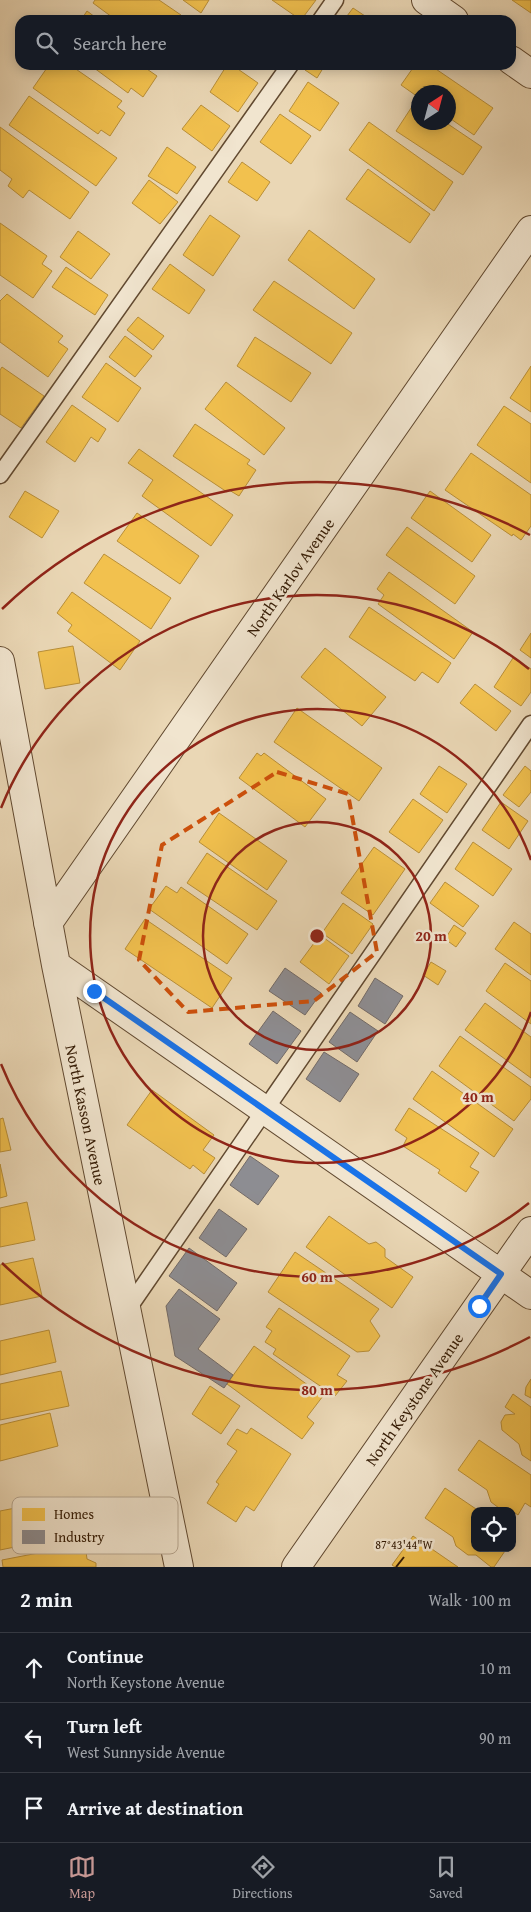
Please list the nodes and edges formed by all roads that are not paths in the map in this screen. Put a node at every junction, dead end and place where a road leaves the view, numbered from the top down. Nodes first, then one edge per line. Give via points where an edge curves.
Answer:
1 (335, 0) edge
2 (426, 0) edge
3 (324, 15) edge
4 (447, 15) edge
5 (516, 64) edge
6 (286, 70) edge
7 (531, 74) edge
8 (531, 230) edge
9 (0, 476) edge
10 (0, 662) edge
11 (531, 724) edge
12 (48, 923) junction
13 (56, 965) junction
14 (265, 1110) junction
15 (531, 1230) edge
16 (501, 1274) junction
17 (531, 1296) edge
18 (126, 1310) junction
19 (165, 1497) edge
20 (176, 1554) edge
21 (179, 1567) edge
22 (296, 1567) edge

1 - 3 lane
2 - 4 street
5 - 7 street
6 - 9 lane
8 - 12 street, North Karlov Avenue
10 - 12 street, North Kasson Avenue
11 - 14 lane
12 - 13 street, North Kasson Avenue
13 - 14 street
13 - 18 street, North Kasson Avenue
14 - 16 street
14 - 18 lane
15 - 16 street, North Keystone Avenue
16 - 17 street
16 - 22 street, North Keystone Avenue
18 - 19 street, North Kasson Avenue
20 - 21 street, North Kasson Avenue

